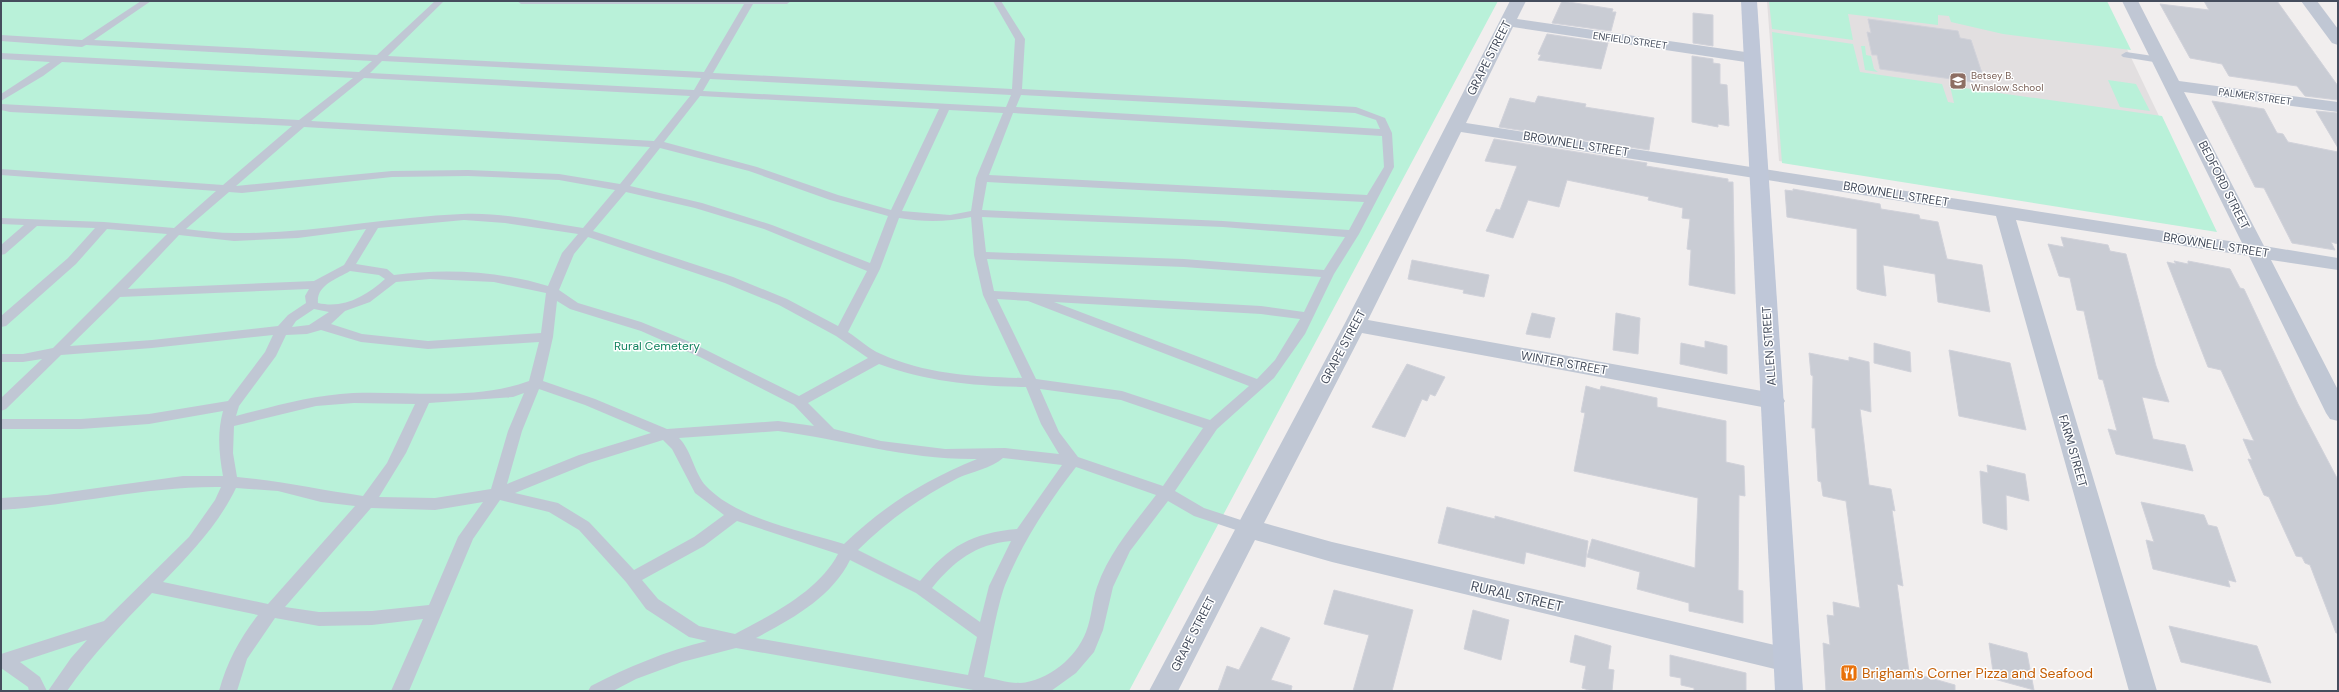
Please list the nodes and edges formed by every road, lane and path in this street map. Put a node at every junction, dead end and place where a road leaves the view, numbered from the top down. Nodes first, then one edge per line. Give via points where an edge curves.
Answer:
1 (147, 1) edge
2 (440, 1) edge
3 (521, 1) edge
4 (787, 1) edge
5 (997, 1) edge
6 (1518, 1) edge
7 (1749, 1) edge
8 (2130, 1) edge
9 (2309, 1) edge
10 (750, 2) edge
11 (1507, 22) junction
12 (1, 38) edge
13 (2338, 40) edge
14 (84, 43) junction
15 (2126, 55) dead end
16 (1, 56) edge
17 (379, 58) junction
18 (1752, 58) junction
19 (58, 60) junction
20 (2160, 60) junction
21 (360, 76) junction
22 (708, 76) junction
23 (2172, 85) junction
24 (1017, 92) junction
25 (697, 93) junction
26 (1, 98) edge
27 (1, 107) edge
28 (945, 108) junction
29 (2338, 108) edge
30 (1009, 110) junction
31 (302, 123) junction
32 (1454, 126) junction
33 (1387, 133) junction
34 (659, 144) junction
35 (1, 172) edge
36 (1758, 172) junction
37 (982, 178) junction
38 (227, 188) junction
39 (623, 188) junction
40 (1371, 200) junction
41 (2004, 211) junction
42 (976, 213) junction
43 (894, 215) junction
44 (1, 221) edge
45 (35, 222) junction
46 (375, 224) junction
47 (104, 225) junction
48 (176, 232) junction
49 (585, 232) junction
50 (1353, 234) junction
51 (1, 251) edge
52 (2258, 252) junction
53 (980, 255) junction
54 (2338, 264) edge
55 (348, 267) junction
56 (874, 269) junction
57 (1328, 274) junction
58 (392, 279) junction
59 (317, 285) junction
60 (552, 291) junction
61 (117, 293) junction
62 (988, 295) junction
63 (1030, 297) junction
64 (312, 305) junction
65 (340, 309) junction
66 (1307, 316) junction
67 (1, 323) edge
68 (1355, 324) junction
69 (323, 326) junction
70 (282, 330) junction
71 (841, 333) junction
72 (547, 337) junction
73 (58, 351) junction
74 (1, 358) edge
75 (879, 358) junction
76 (1031, 383) junction
77 (535, 384) junction
78 (1259, 385) junction
79 (424, 399) junction
80 (1773, 401) junction
81 (799, 402) junction
82 (232, 405) junction
83 (1, 406) edge
84 (2338, 413) edge
85 (226, 423) junction
86 (1, 424) edge
87 (1212, 426) junction
88 (829, 433) junction
89 (666, 434) junction
90 (1005, 453) junction
91 (1073, 461) junction
92 (231, 482) junction
93 (1166, 493) junction
94 (497, 494) junction
95 (367, 502) junction
96 (1, 504) edge
97 (735, 514) junction
98 (1248, 528) junction
99 (1022, 534) junction
100 (847, 551) junction
101 (632, 578) junction
102 (150, 586) junction
103 (922, 589) junction
104 (435, 611) junction
105 (270, 612) junction
106 (110, 626) junction
107 (984, 632) junction
108 (736, 641) junction
109 (1787, 660) junction
110 (4, 661) edge
111 (974, 683) junction
112 (38, 691) edge
113 (57, 691) edge
114 (228, 691) edge
115 (400, 691) edge
116 (597, 691) edge
117 (1163, 691) edge
118 (1789, 691) edge
119 (2143, 691) edge

1 - 14 lane
2 - 17 lane
3 - 10 lane
4 - 10 lane
5 - 24 lane via 1020,39
6 - 11 street, GRAPE STREET
7 - 18 street, ALLEN STREET
8 - 20 street, BEDFORD STREET
9 - 13 street
10 - 22 lane
11 - 18 street, ENFIELD STREET
11 - 32 street, GRAPE STREET
12 - 14 lane
14 - 17 lane
14 - 19 lane
15 - 20 lane
16 - 19 lane
17 - 21 lane
17 - 22 lane
18 - 36 street, ALLEN STREET
19 - 21 lane
19 - 26 lane
20 - 23 street, BEDFORD STREET
21 - 25 lane
21 - 31 lane
22 - 24 lane
22 - 25 lane
23 - 29 street, PALMER STREET
23 - 52 street, BEDFORD STREET
24 - 30 lane
24 - 33 lane via 1356,110 1380,118
25 - 28 lane
25 - 34 lane
27 - 31 lane
28 - 30 lane
28 - 43 lane
30 - 33 lane
30 - 37 lane
31 - 34 lane
31 - 38 lane
32 - 36 street, BROWNELL STREET
32 - 68 street, GRAPE STREET
33 - 40 lane via 1389,167
34 - 39 lane
34 - 43 lane via 680,152 745,167
35 - 38 lane
36 - 41 street, BROWNELL STREET
36 - 80 street, ALLEN STREET
37 - 40 lane
37 - 42 lane
38 - 39 lane via 242,190 392,174 559,177
38 - 48 lane
39 - 49 lane
39 - 56 lane via 698,205 768,227
40 - 50 lane
41 - 52 street, BROWNELL STREET
41 - 119 street, FARM STREET
42 - 43 lane via 960,218
42 - 50 lane via 1223,224
42 - 53 lane
43 - 56 lane
44 - 45 lane
45 - 47 lane
45 - 51 lane
46 - 48 lane via 298,234 242,237
46 - 49 lane via 464,217 505,220
46 - 55 lane
47 - 48 lane
47 - 67 lane via 72,261
48 - 61 lane
49 - 60 lane via 568,253
49 - 71 lane via 729,280 783,302
50 - 57 lane
52 - 54 street, BROWNELL STREET
52 - 84 street, BEDFORD STREET
53 - 57 lane via 1184,264
53 - 62 lane
55 - 58 lane via 384,272
55 - 59 lane
56 - 71 lane
57 - 66 lane
58 - 60 lane via 417,274 461,276 510,282
58 - 65 lane via 367,298
59 - 61 lane
59 - 64 lane via 311,296
60 - 72 lane
60 - 81 lane via 572,306 645,328 703,352
61 - 73 lane
62 - 63 lane
62 - 76 lane
63 - 66 lane via 1261,310
63 - 78 lane
64 - 65 lane via 326,310
64 - 70 lane via 292,318
65 - 69 lane
66 - 78 lane via 1272,374
68 - 80 street, WINTER STREET
68 - 98 street, GRAPE STREET
69 - 70 lane via 300,331
69 - 72 lane via 361,338 428,345
70 - 73 lane
70 - 82 lane via 271,353
71 - 75 lane
72 - 77 lane
73 - 74 lane via 23,358
73 - 83 lane
75 - 76 lane via 916,372 951,378
75 - 81 lane
76 - 87 lane via 1122,396
76 - 91 lane via 1046,423 1058,445
77 - 79 lane via 513,392
77 - 89 lane via 583,399
77 - 94 lane via 515,431
78 - 87 lane
79 - 85 lane via 354,398 316,401
79 - 95 lane via 387,476
80 - 109 street, ALLEN STREET
81 - 88 lane
82 - 85 lane
82 - 86 lane via 149,419 81,424
85 - 92 lane via 226,453
87 - 93 lane
88 - 89 lane via 778,426
88 - 90 lane via 881,446 945,454
89 - 94 lane via 584,459
89 - 97 lane via 678,446 700,489
90 - 91 lane
90 - 100 lane via 954,474 905,501 877,522
91 - 93 lane
91 - 99 lane
92 - 95 lane via 278,486 322,496
92 - 96 lane via 183,481 47,501
92 - 102 lane via 221,503 194,541
93 - 98 lane via 1199,512
93 - 111 lane via 1124,548 1105,587 1095,630 1088,647 1070,668 1045,686 1019,690
94 - 95 lane via 435,504
94 - 101 lane via 553,507 584,526
94 - 104 lane via 466,537
95 - 105 lane
97 - 100 lane
97 - 101 lane via 688,549
98 - 109 street, RURAL STREET via 1340,554
98 - 117 street, GRAPE STREET
99 - 103 lane via 995,536 971,543 950,557
99 - 107 lane via 997,586
100 - 103 lane
100 - 108 lane via 837,571 825,585 776,620
101 - 108 lane via 652,604 670,617 695,632
102 - 105 lane
102 - 106 lane
103 - 107 lane
104 - 105 lane via 372,618 319,619
104 - 115 lane
105 - 114 lane via 246,645
106 - 110 lane
106 - 113 lane via 77,662
107 - 111 lane
108 - 111 lane
108 - 116 lane via 680,654 630,674
109 - 118 street, ALLEN STREET
110 - 112 lane via 34,682

